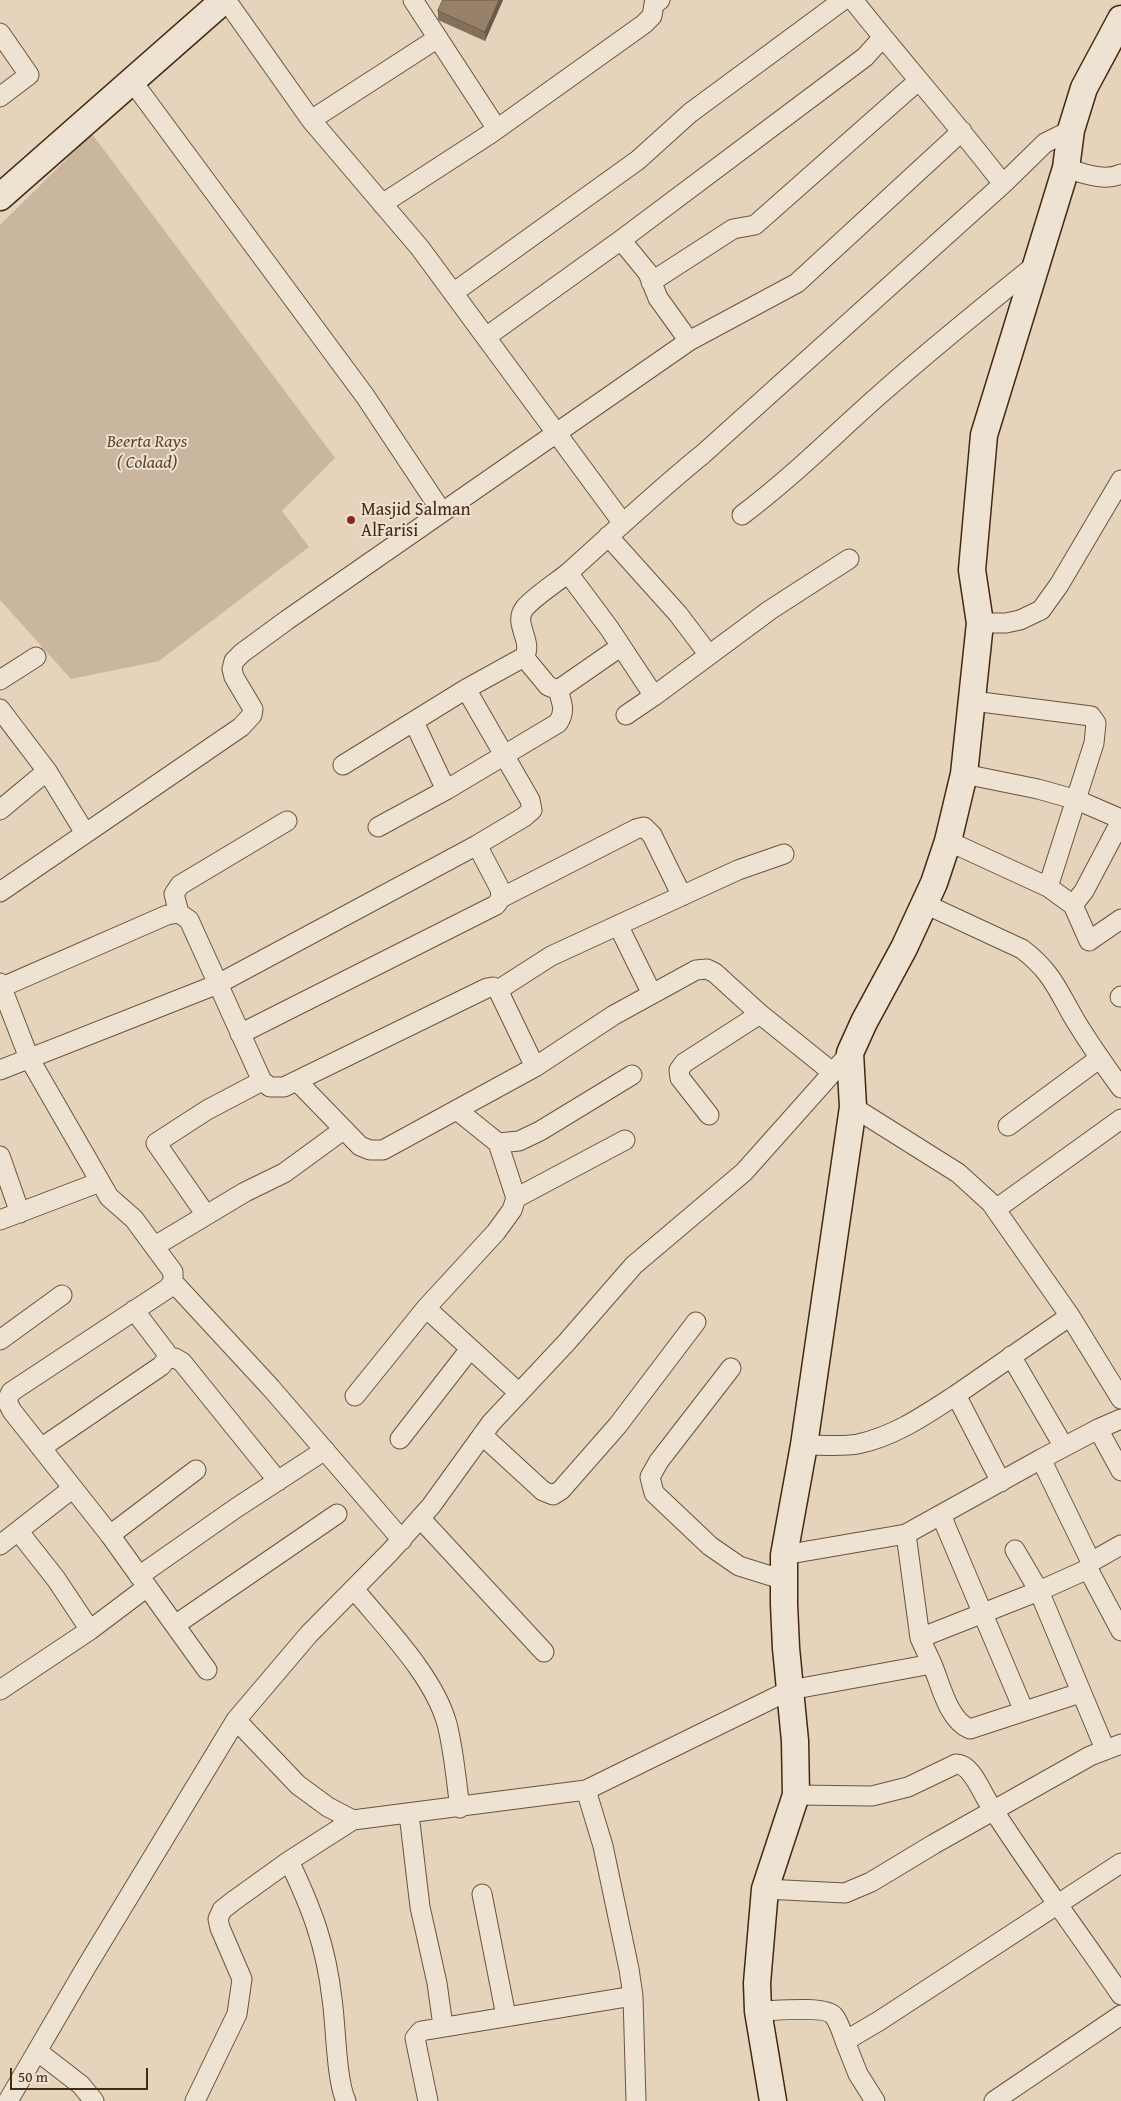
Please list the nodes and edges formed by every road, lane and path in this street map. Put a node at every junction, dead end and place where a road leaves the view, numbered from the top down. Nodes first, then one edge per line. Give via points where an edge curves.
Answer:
1 (225, 0) edge
2 (413, 0) edge
3 (660, 0) edge
4 (843, 0) edge
5 (853, 0) edge
6 (1121, 19) edge
7 (0, 33) edge
8 (883, 37) junction
9 (438, 38) junction
10 (132, 81) junction
11 (918, 81) junction
12 (0, 97) edge
13 (310, 120) junction
14 (497, 129) junction
15 (962, 130) junction
16 (1071, 130) junction
17 (1066, 168) junction
18 (1121, 174) edge
19 (1003, 184) junction
20 (0, 196) edge
21 (382, 204) junction
22 (621, 240) junction
23 (1039, 262) junction
24 (652, 282) junction
25 (453, 292) junction
26 (486, 337) junction
27 (690, 341) junction
28 (557, 434) junction
29 (1121, 480) edge
30 (442, 512) junction
31 (742, 515) dead end
32 (622, 522) junction
33 (608, 536) junction
34 (849, 559) dead end
35 (568, 573) junction
36 (980, 623) junction
37 (620, 646) junction
38 (709, 655) junction
39 (36, 657) dead end
40 (524, 657) junction
41 (0, 680) edge
42 (466, 689) junction
43 (558, 690) junction
44 (654, 696) junction
45 (973, 701) junction
46 (0, 709) edge
47 (626, 715) dead end
48 (414, 722) junction
49 (504, 756) junction
50 (343, 765) dead end
51 (47, 771) junction
52 (964, 774) junction
53 (446, 790) junction
54 (1077, 800) junction
55 (0, 810) edge
56 (1121, 820) edge
57 (287, 821) dead end
58 (378, 826) dead end
59 (85, 834) junction
60 (948, 841) junction
61 (477, 845) junction
62 (784, 854) dead end
63 (1048, 887) junction
64 (0, 892) edge
65 (682, 896) junction
66 (501, 898) junction
67 (925, 904) junction
68 (1073, 905) junction
69 (179, 913) junction
70 (1121, 919) edge
71 (618, 925) junction
72 (218, 984) junction
73 (1, 986) edge
74 (498, 990) junction
75 (652, 994) junction
76 (760, 1014) junction
77 (240, 1034) junction
78 (850, 1053) junction
79 (29, 1058) junction
80 (1100, 1058) junction
81 (535, 1067) junction
82 (0, 1070) edge
83 (832, 1072) junction
84 (632, 1075) dead end
85 (262, 1081) junction
86 (297, 1081) junction
87 (1121, 1088) edge
88 (853, 1106) junction
89 (456, 1110) junction
90 (709, 1115) dead end
91 (1121, 1119) edge
92 (1008, 1126) dead end
93 (344, 1130) junction
94 (625, 1140) dead end
95 (498, 1143) junction
96 (0, 1156) edge
97 (100, 1182) junction
98 (516, 1198) junction
99 (996, 1210) junction
100 (20, 1213) junction
101 (206, 1215) junction
102 (0, 1220) edge
103 (154, 1246) junction
104 (173, 1282) junction
105 (62, 1295) dead end
106 (426, 1308) junction
107 (134, 1310) junction
108 (1070, 1316) junction
109 (696, 1322) dead end
110 (0, 1340) edge
111 (470, 1349) junction
112 (1011, 1356) junction
113 (167, 1359) junction
114 (731, 1368) dead end
115 (519, 1393) junction
116 (956, 1395) junction
117 (355, 1396) dead end
118 (1121, 1399) edge
119 (5, 1407) edge
120 (1121, 1419) edge
121 (1098, 1429) junction
122 (482, 1435) junction
123 (400, 1439) dead end
124 (804, 1446) junction
125 (1064, 1447) junction
126 (41, 1448) junction
127 (325, 1450) junction
128 (1041, 1459) junction
129 (196, 1470) dead end
130 (1121, 1471) edge
131 (278, 1480) junction
132 (1001, 1482) junction
133 (73, 1488) junction
134 (337, 1514) dead end
135 (941, 1514) junction
136 (420, 1518) junction
137 (19, 1532) junction
138 (906, 1534) junction
139 (110, 1536) junction
140 (402, 1540) junction
141 (0, 1545) edge
142 (1121, 1545) edge
143 (1015, 1550) dead end
144 (1090, 1566) junction
145 (784, 1568) junction
146 (143, 1582) junction
147 (354, 1589) junction
148 (1039, 1591) junction
149 (982, 1613) junction
150 (175, 1625) junction
151 (90, 1630) junction
152 (1121, 1631) edge
153 (920, 1638) junction
154 (544, 1652) dead end
155 (932, 1664) junction
156 (207, 1670) dead end
157 (0, 1690) edge
158 (790, 1690) junction
159 (1080, 1693) junction
160 (1024, 1711) junction
161 (236, 1720) junction
162 (1113, 1746) edge
163 (586, 1790) junction
164 (796, 1795) junction
165 (460, 1808) junction
166 (994, 1810) junction
167 (409, 1814) junction
168 (353, 1820) junction
169 (289, 1861) junction
170 (1121, 1863) edge
171 (765, 1889) junction
172 (482, 1894) dead end
173 (1059, 1904) junction
174 (1121, 1994) edge
175 (632, 1996) junction
176 (758, 2011) junction
177 (1121, 2015) edge
178 (506, 2016) junction
179 (443, 2026) junction
180 (845, 2041) junction
181 (37, 2050) junction
182 (8, 2101) edge
183 (94, 2101) edge
184 (194, 2101) edge
185 (346, 2101) edge
186 (428, 2101) edge
187 (636, 2101) edge
188 (773, 2101) edge
189 (875, 2101) edge
190 (994, 2101) edge

1 - 10 street
1 - 13 street
2 - 9 street
3 - 14 street via 654,4 652,16 644,24
4 - 25 street via 690,112 638,160
5 - 8 street
6 - 16 street via 1084,88
7 - 12 street via 30,75
8 - 11 street
8 - 22 street via 865,57
9 - 13 street
9 - 14 street
10 - 20 street
10 - 30 street via 365,396
11 - 15 street
11 - 24 street via 755,225 732,229
13 - 21 street
14 - 21 street
15 - 19 street
15 - 27 street via 797,283
16 - 17 street
16 - 19 street via 1045,144
17 - 18 street via 1103,177
17 - 23 street
19 - 32 street via 703,454
21 - 25 street
22 - 24 street
22 - 26 street
23 - 31 street via 971,316
23 - 36 street via 984,435 972,570
24 - 27 street via 658,298
25 - 26 street
26 - 28 street
27 - 28 street
28 - 30 street
28 - 32 street
29 - 36 street via 1041,610 1006,623
30 - 59 street via 242,653 234,661 232,669 253,709 250,718
32 - 33 street
33 - 35 street
33 - 38 street via 678,614
34 - 38 street via 770,610
35 - 37 street
35 - 40 street via 523,610 521,621 527,647
36 - 45 street
37 - 43 street
37 - 44 street
38 - 44 street
39 - 41 street
40 - 42 street
40 - 43 street via 548,686
42 - 48 street
42 - 49 street
43 - 49 street via 563,707 558,723
44 - 47 street
45 - 52 street
45 - 54 street via 1091,716 1096,723 1094,743
46 - 51 street
48 - 50 street
48 - 53 street
49 - 53 street
49 - 61 street via 530,800 532,810
51 - 55 street
51 - 59 street
52 - 54 street
52 - 60 street
53 - 58 street
54 - 56 street
54 - 63 street
56 - 68 street via 1084,891
57 - 69 street via 180,885 174,894
59 - 64 street
60 - 63 street
60 - 67 street
61 - 66 street via 500,889
61 - 72 street
62 - 65 street via 738,870
63 - 68 street
65 - 66 street via 652,835 644,827
65 - 71 street
66 - 77 street via 496,905
67 - 78 street
67 - 80 street via 1022,949 1033,958 1053,978
68 - 70 street via 1089,941
69 - 72 street via 189,920
69 - 73 street via 167,915
71 - 74 street via 551,956
71 - 75 street
72 - 77 street
72 - 79 street
73 - 79 street
74 - 81 street
74 - 86 street via 487,988
75 - 76 street via 696,970 707,969
75 - 81 street
76 - 83 street
76 - 90 street via 678,1070 680,1078
77 - 85 street
78 - 83 street
78 - 88 street
79 - 82 street
79 - 97 street
80 - 87 street
80 - 92 street
81 - 89 street
83 - 115 street via 744,1172 634,1265
84 - 95 street via 540,1131 518,1141
85 - 86 street via 270,1087 284,1087
85 - 101 street via 207,1110 156,1143
86 - 93 street
88 - 99 street via 958,1173
88 - 124 street
89 - 93 street via 383,1150 360,1146
89 - 95 street
91 - 99 street
93 - 101 street via 284,1173
94 - 98 street
95 - 98 street
96 - 100 street
97 - 100 street
97 - 103 street via 109,1197 134,1219
98 - 106 street via 512,1210 496,1232
99 - 108 street
100 - 102 street
101 - 103 street
103 - 104 street via 173,1272
104 - 107 street
104 - 127 street
105 - 110 street
106 - 111 street
106 - 117 street
107 - 113 street via 166,1352
107 - 119 street via 11,1392
108 - 112 street
108 - 118 street
109 - 122 street via 618,1425 553,1495 543,1491
111 - 115 street
111 - 123 street
112 - 116 street
112 - 125 street
113 - 126 street
113 - 131 street via 175,1358 182,1362
114 - 145 street via 650,1477 654,1492 710,1546 739,1566
115 - 122 street
116 - 124 street via 907,1426 880,1438 857,1444
116 - 132 street
119 - 126 street
120 - 121 street
121 - 125 street
121 - 130 street
122 - 136 street
124 - 145 street
125 - 128 street
126 - 133 street
127 - 131 street
127 - 140 street
128 - 132 street
128 - 144 street
129 - 139 street
131 - 146 street
132 - 135 street
133 - 137 street
133 - 139 street
134 - 150 street
135 - 138 street
135 - 149 street
136 - 140 street
136 - 154 street
137 - 141 street
137 - 151 street
138 - 145 street
138 - 153 street
139 - 146 street
140 - 147 street
142 - 144 street
143 - 148 street
144 - 148 street
144 - 152 street
145 - 158 street
146 - 150 street
146 - 151 street
147 - 161 street via 309,1634
147 - 165 street via 427,1680 446,1722
148 - 149 street
148 - 159 street
149 - 153 street
149 - 160 street
150 - 156 street
151 - 157 street
153 - 155 street
155 - 158 street
155 - 160 street via 955,1717 963,1726 970,1729
158 - 163 street
158 - 164 street
159 - 160 street
159 - 162 street
161 - 168 street via 298,1785
161 - 181 street
162 - 166 street
163 - 165 street
163 - 175 street via 603,1846
164 - 166 street via 872,1796 908,1787 961,1764 972,1775
164 - 171 street
165 - 167 street
166 - 171 street via 871,1882 846,1893
166 - 173 street
167 - 168 street
167 - 179 street via 420,1907
168 - 169 street
169 - 184 street via 222,1910 218,1919 242,1979 237,2014
169 - 185 street via 318,1926 324,1948
170 - 173 street
171 - 176 street via 759,1948
172 - 178 street
173 - 174 street
173 - 180 street
175 - 178 street
175 - 187 street
176 - 180 street via 813,2009 828,2012 836,2018
176 - 188 street
177 - 190 street
178 - 179 street
179 - 186 street via 421,2031 415,2038
180 - 189 street via 858,2074
181 - 182 street
181 - 183 street via 81,2085

